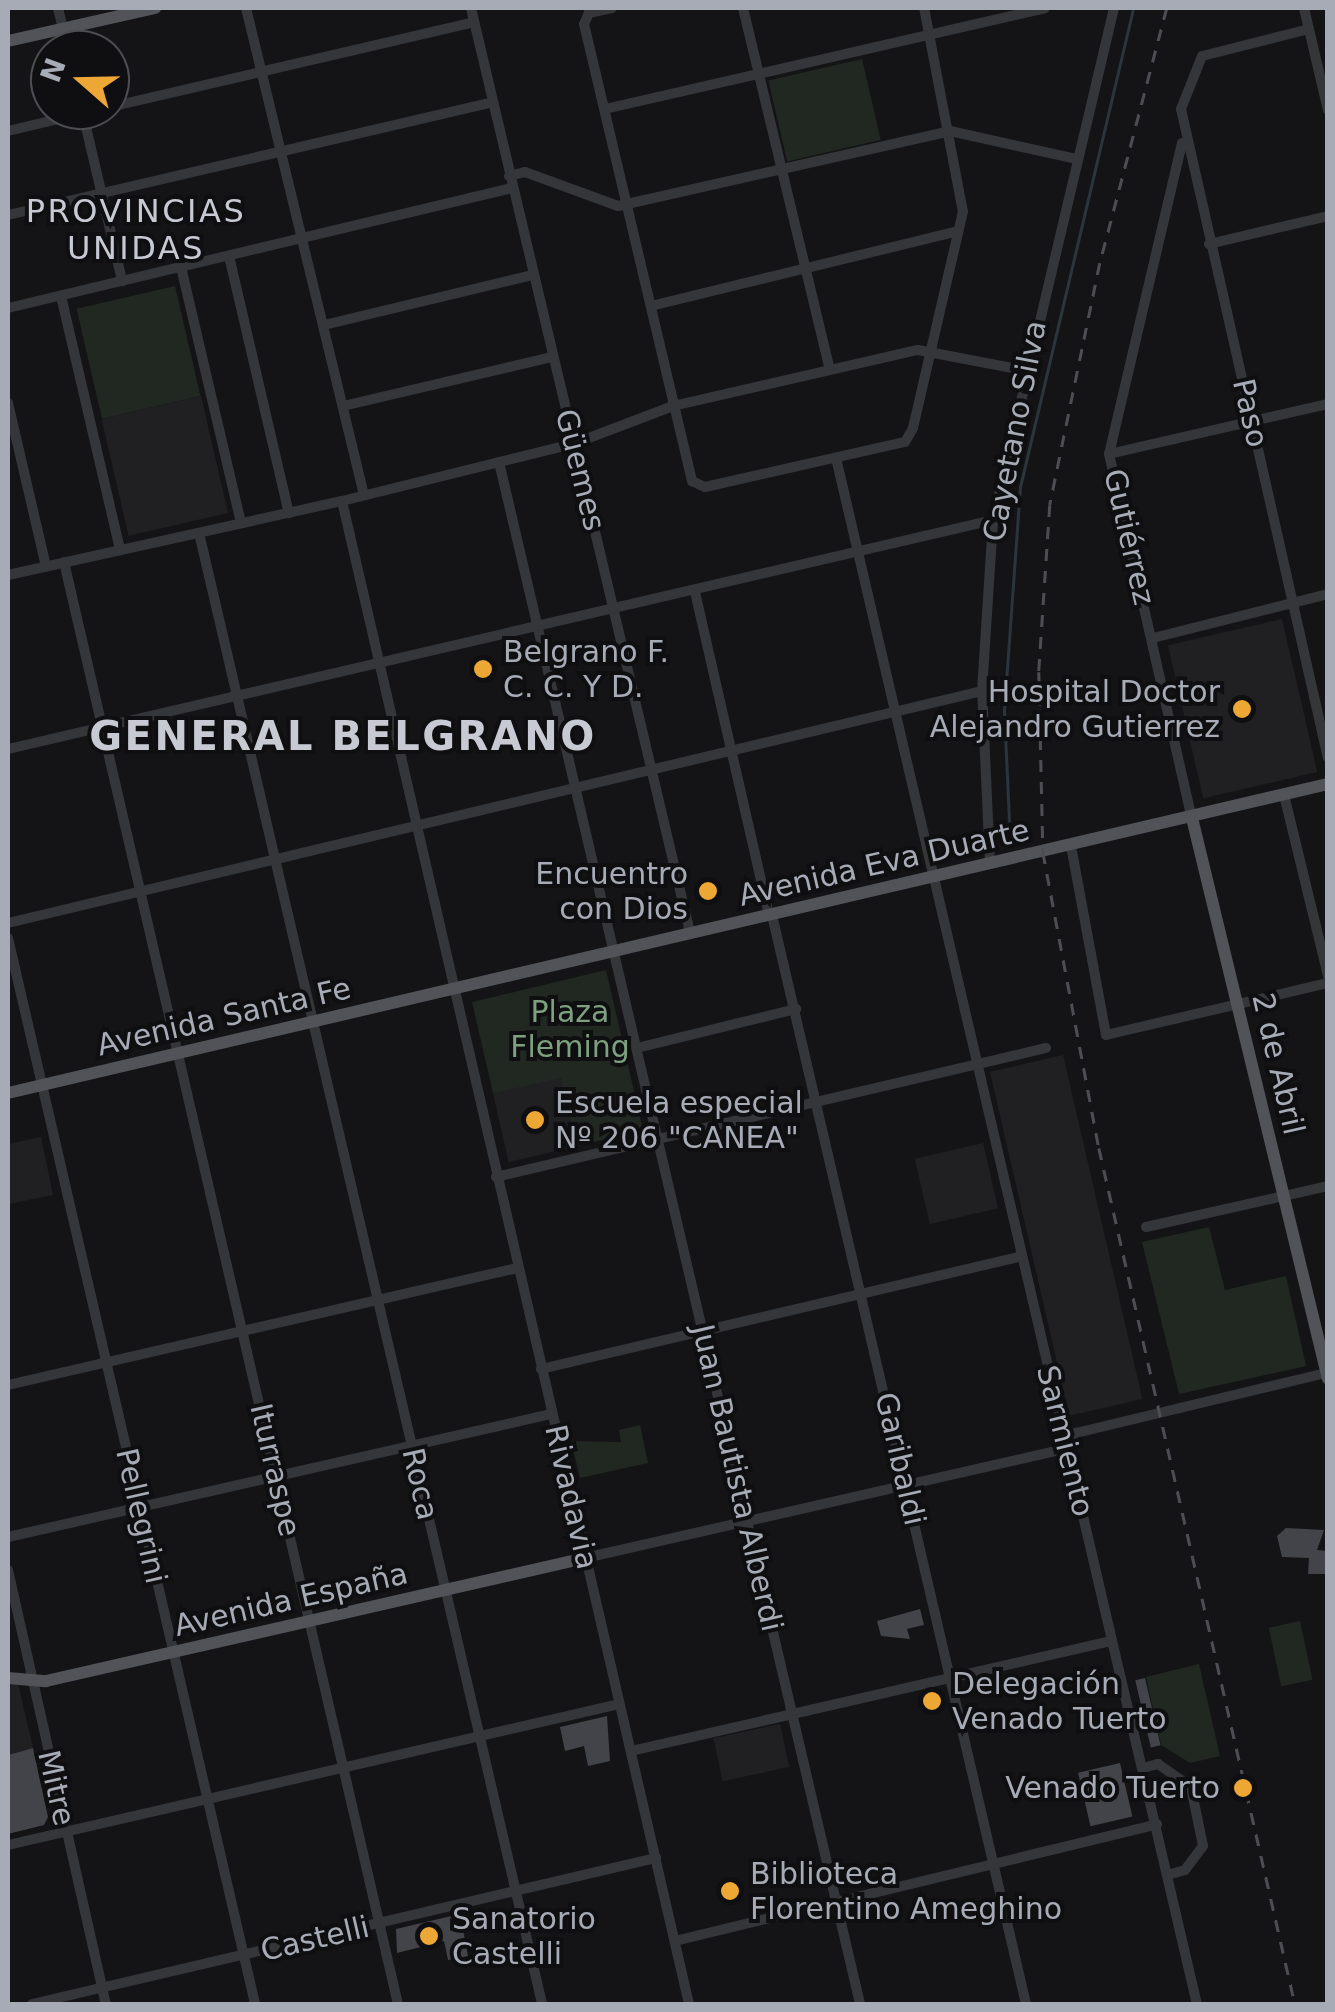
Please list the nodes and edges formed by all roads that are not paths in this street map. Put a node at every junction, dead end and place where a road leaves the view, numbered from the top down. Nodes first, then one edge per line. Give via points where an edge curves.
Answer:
1 (58, 8) edge
2 (154, 8) edge
3 (246, 8) edge
4 (471, 8) edge
5 (612, 8) edge
6 (743, 8) edge
7 (924, 8) edge
8 (1045, 8) edge
9 (1114, 8) edge
10 (1304, 8) edge
11 (474, 22) junction
12 (63, 29) junction
13 (1310, 29) junction
14 (930, 34) junction
15 (8, 41) edge
16 (261, 69) junction
17 (759, 72) junction
18 (1324, 80) edge
19 (130, 102) edge
20 (492, 102) junction
21 (605, 109) junction
22 (1328, 110) edge
23 (86, 130) edge
24 (950, 132) junction
25 (1183, 140) junction
26 (281, 152) junction
27 (1076, 159) junction
28 (782, 170) junction
29 (511, 182) junction
30 (101, 192) junction
31 (628, 206) junction
32 (8, 215) edge
33 (1328, 216) edge
34 (958, 231) junction
35 (303, 239) junction
36 (1209, 244) junction
37 (229, 256) junction
38 (182, 267) junction
39 (806, 268) junction
40 (532, 275) junction
41 (122, 281) junction
42 (61, 296) junction
43 (651, 306) junction
44 (8, 308) edge
45 (324, 326) junction
46 (932, 352) junction
47 (552, 357) junction
48 (830, 369) junction
49 (1022, 370) junction
50 (8, 403) edge
51 (1328, 404) edge
52 (344, 406) junction
53 (674, 406) junction
54 (1252, 422) junction
55 (574, 444) junction
56 (1109, 454) junction
57 (836, 458) junction
58 (499, 462) junction
59 (364, 495) junction
60 (342, 501) junction
61 (289, 513) junction
62 (993, 520) junction
63 (242, 523) junction
64 (199, 532) junction
65 (120, 550) junction
66 (858, 554) junction
67 (64, 562) junction
68 (46, 566) junction
69 (8, 574) edge
70 (695, 592) junction
71 (1328, 594) edge
72 (1292, 603) junction
73 (614, 611) junction
74 (540, 628) junction
75 (1153, 638) junction
76 (380, 665) junction
77 (982, 691) junction
78 (238, 696) junction
79 (897, 712) junction
80 (100, 728) junction
81 (8, 749) edge
82 (732, 751) junction
83 (1328, 758) edge
84 (651, 770) junction
85 (1328, 784) edge
86 (576, 788) junction
87 (1284, 795) junction
88 (1192, 818) junction
89 (418, 827) junction
90 (1071, 846) junction
91 (276, 860) junction
92 (990, 864) junction
93 (934, 878) junction
94 (138, 891) junction
95 (771, 915) junction
96 (8, 923) edge
97 (690, 932) junction
98 (8, 938) edge
99 (614, 950) junction
100 (1328, 979) edge
101 (452, 989) junction
102 (1238, 1006) junction
103 (796, 1009) junction
104 (314, 1021) junction
105 (637, 1048) junction
106 (1046, 1048) dead end
107 (178, 1053) junction
108 (978, 1066) junction
109 (44, 1086) junction
110 (8, 1093) edge
111 (818, 1105) junction
112 (658, 1142) junction
113 (496, 1177) junction
114 (1328, 1186) edge
115 (1283, 1196) junction
116 (1146, 1228) dead end
117 (1020, 1257) junction
118 (517, 1268) junction
119 (860, 1294) junction
120 (378, 1300) junction
121 (242, 1332) junction
122 (703, 1333) junction
123 (106, 1364) junction
124 (541, 1369) junction
125 (1327, 1376) edge
126 (8, 1385) edge
127 (552, 1414) junction
128 (1066, 1442) junction
129 (411, 1446) junction
130 (276, 1478) junction
131 (906, 1486) junction
132 (139, 1507) junction
133 (748, 1522) junction
134 (8, 1537) edge
135 (585, 1558) junction
136 (8, 1570) edge
137 (445, 1590) junction
138 (311, 1622) junction
139 (1112, 1641) junction
140 (172, 1654) junction
141 (951, 1676) junction
142 (8, 1678) edge
143 (32, 1679) junction
144 (619, 1704) junction
145 (792, 1714) junction
146 (478, 1734) junction
147 (630, 1751) junction
148 (343, 1767) junction
149 (1143, 1768) junction
150 (208, 1799) junction
151 (1156, 1824) junction
152 (66, 1832) junction
153 (8, 1845) edge
154 (656, 1858) junction
155 (994, 1865) junction
156 (1168, 1874) junction
157 (516, 1892) junction
158 (838, 1903) junction
159 (380, 1924) junction
160 (675, 1940) junction
161 (243, 1955) junction
162 (102, 1989) junction
163 (32, 2004) edge
164 (106, 2004) edge
165 (255, 2004) edge
166 (398, 2004) edge
167 (542, 2004) edge
168 (689, 2004) edge
169 (860, 2004) edge
170 (1026, 2004) edge
171 (1197, 2004) edge

1 - 12 street
2 - 12 main road
3 - 16 street
4 - 11 street, Güemes
5 - 21 street via 589,13 584,24
6 - 17 street
7 - 14 street
8 - 14 street
9 - 27 street, Cayetano Silva
10 - 13 street
11 - 16 street
11 - 20 street, Güemes
12 - 15 main road
13 - 18 street
13 - 25 street, Paso via 1225,46 1193,70 1181,109
14 - 17 street
14 - 24 street
16 - 19 street
16 - 26 street
17 - 21 street
17 - 28 street
18 - 22 street
20 - 26 street
20 - 29 street, Güemes
21 - 31 street
23 - 30 street
24 - 27 street
24 - 28 street
24 - 34 street via 960,173
25 - 36 street, Paso
25 - 56 street, Gutiérrez
26 - 30 street
26 - 35 street
27 - 49 street, Cayetano Silva
28 - 31 street
28 - 39 street
29 - 31 street via 526,172
29 - 35 street
29 - 40 street, Güemes
30 - 32 street
30 - 41 street
31 - 43 street
33 - 36 street
34 - 39 street
34 - 46 street
35 - 37 street
35 - 45 street
36 - 54 street, Paso
37 - 38 street
37 - 61 street
38 - 41 street
38 - 63 street
39 - 43 street
39 - 48 street
40 - 45 street
40 - 47 street, Güemes
41 - 42 street
42 - 44 street
42 - 65 street
43 - 53 street
45 - 52 street
46 - 48 street
46 - 49 street
46 - 57 street via 905,442
47 - 52 street
47 - 55 street, Güemes
48 - 53 street
49 - 62 street, Cayetano Silva
50 - 68 street
51 - 54 street
52 - 59 street
53 - 55 street
53 - 57 street via 692,481 706,487
54 - 56 street
54 - 72 street, Paso
55 - 58 street
55 - 73 street, Güemes
56 - 75 street, Gutiérrez
57 - 66 street, Sarmiento
58 - 59 street
58 - 74 street, Juan Bautista Alberdi
59 - 60 street
60 - 61 street
60 - 76 street, Rivadavia
61 - 63 street
62 - 66 street
62 - 77 street, Cayetano Silva
63 - 64 street
64 - 65 street
64 - 78 street, Roca
65 - 67 street
66 - 70 street
66 - 79 street, Sarmiento
67 - 68 street
67 - 80 street, Iturraspe
68 - 69 street
70 - 73 street
70 - 82 street, Garibaldi
71 - 72 street
72 - 75 street
72 - 83 street, Paso
73 - 74 street
73 - 84 street, Güemes
74 - 76 street
74 - 86 street, Juan Bautista Alberdi
75 - 88 street, Gutiérrez
76 - 78 street
76 - 89 street, Rivadavia
77 - 79 street
77 - 92 street, Cayetano Silva
78 - 80 street
78 - 91 street, Roca
79 - 82 street
79 - 93 street, Sarmiento
80 - 81 street
80 - 94 street, Iturraspe
82 - 84 street
82 - 95 street, Garibaldi
84 - 86 street
84 - 97 street, Güemes
85 - 87 main road, Avenida Eva Duarte
86 - 89 street
86 - 99 street, Juan Bautista Alberdi
87 - 88 main road, Avenida Eva Duarte
87 - 100 street
88 - 90 main road, Avenida Eva Duarte
88 - 102 main road, 2 de Abril
89 - 91 street
89 - 101 street, Rivadavia
90 - 92 main road, Avenida Eva Duarte
90 - 102 street via 1106,1035
91 - 94 street
91 - 104 street, Roca
92 - 93 main road, Avenida Eva Duarte
93 - 95 main road, Avenida Eva Duarte
93 - 108 street, Sarmiento
94 - 96 street
94 - 107 street, Iturraspe
95 - 97 main road, Avenida Eva Duarte
95 - 103 street, Garibaldi
97 - 99 main road, Avenida Eva Duarte
98 - 109 street, Pellegrini
99 - 101 main road, Avenida Eva Duarte
99 - 105 street, Juan Bautista Alberdi
100 - 102 street
101 - 104 main road, Avenida Santa Fe
101 - 113 street, Rivadavia
102 - 115 main road, 2 de Abril
103 - 105 street
103 - 111 street, Garibaldi
104 - 107 main road, Avenida Santa Fe
104 - 120 street, Roca
105 - 112 street, Juan Bautista Alberdi
106 - 108 street
107 - 109 main road, Avenida Santa Fe
107 - 121 street, Iturraspe
108 - 111 street
108 - 117 street, Sarmiento
109 - 110 main road, Avenida Santa Fe
109 - 123 street, Pellegrini
111 - 112 street
111 - 119 street, Garibaldi
112 - 113 street
112 - 122 street, Juan Bautista Alberdi
113 - 118 street, Rivadavia
114 - 115 street
115 - 116 street
115 - 125 main road, 2 de Abril
117 - 119 street
117 - 128 street, Sarmiento
118 - 120 street
118 - 124 street, Rivadavia
119 - 122 street
119 - 131 street, Garibaldi
120 - 121 street
120 - 129 street, Roca
121 - 123 street
121 - 130 street, Iturraspe
122 - 124 street
122 - 133 street, Juan Bautista Alberdi
123 - 126 street
123 - 132 street, Pellegrini
124 - 127 street, Rivadavia
125 - 128 street via 1076,1433
127 - 129 street
127 - 135 street, Rivadavia
128 - 131 street
128 - 139 street, Sarmiento
129 - 130 street
129 - 137 street, Roca
130 - 132 street
130 - 138 street, Iturraspe
131 - 133 street
131 - 141 street, Garibaldi
132 - 134 street
132 - 140 street, Pellegrini
133 - 135 street
133 - 145 street, Juan Bautista Alberdi
135 - 137 main road, Avenida España
135 - 144 street, Rivadavia
136 - 143 street, Mitre
137 - 138 main road, Avenida España
137 - 146 street, Roca
138 - 140 main road, Avenida España
138 - 148 street, Iturraspe
139 - 141 street
139 - 149 street, Sarmiento
140 - 143 main road, Avenida España
140 - 150 street, Pellegrini
141 - 145 street
141 - 155 street, Garibaldi
142 - 143 main road, Avenida España
143 - 152 street, Mitre
144 - 146 street
144 - 147 street, Rivadavia
145 - 147 street
145 - 158 street, Juan Bautista Alberdi
146 - 148 street
146 - 157 street, Roca
147 - 154 street, Rivadavia
148 - 150 street
148 - 159 street, Iturraspe
149 - 151 street, Sarmiento
149 - 156 street via 1158,1764 1191,1787 1203,1846 1186,1870
150 - 152 street
150 - 161 street, Pellegrini
151 - 155 street
151 - 156 street, Sarmiento
152 - 153 street
152 - 162 street, Mitre
154 - 157 street, Castelli
154 - 160 street, Rivadavia
155 - 158 street
155 - 170 street, Garibaldi
156 - 171 street, Sarmiento
157 - 159 street, Castelli
157 - 167 street, Roca
158 - 160 street
158 - 169 street, Juan Bautista Alberdi
159 - 161 street, Castelli
159 - 166 street, Iturraspe
160 - 168 street, Rivadavia
161 - 162 street, Castelli
161 - 165 street, Pellegrini
162 - 163 street, Castelli
162 - 164 street, Mitre

